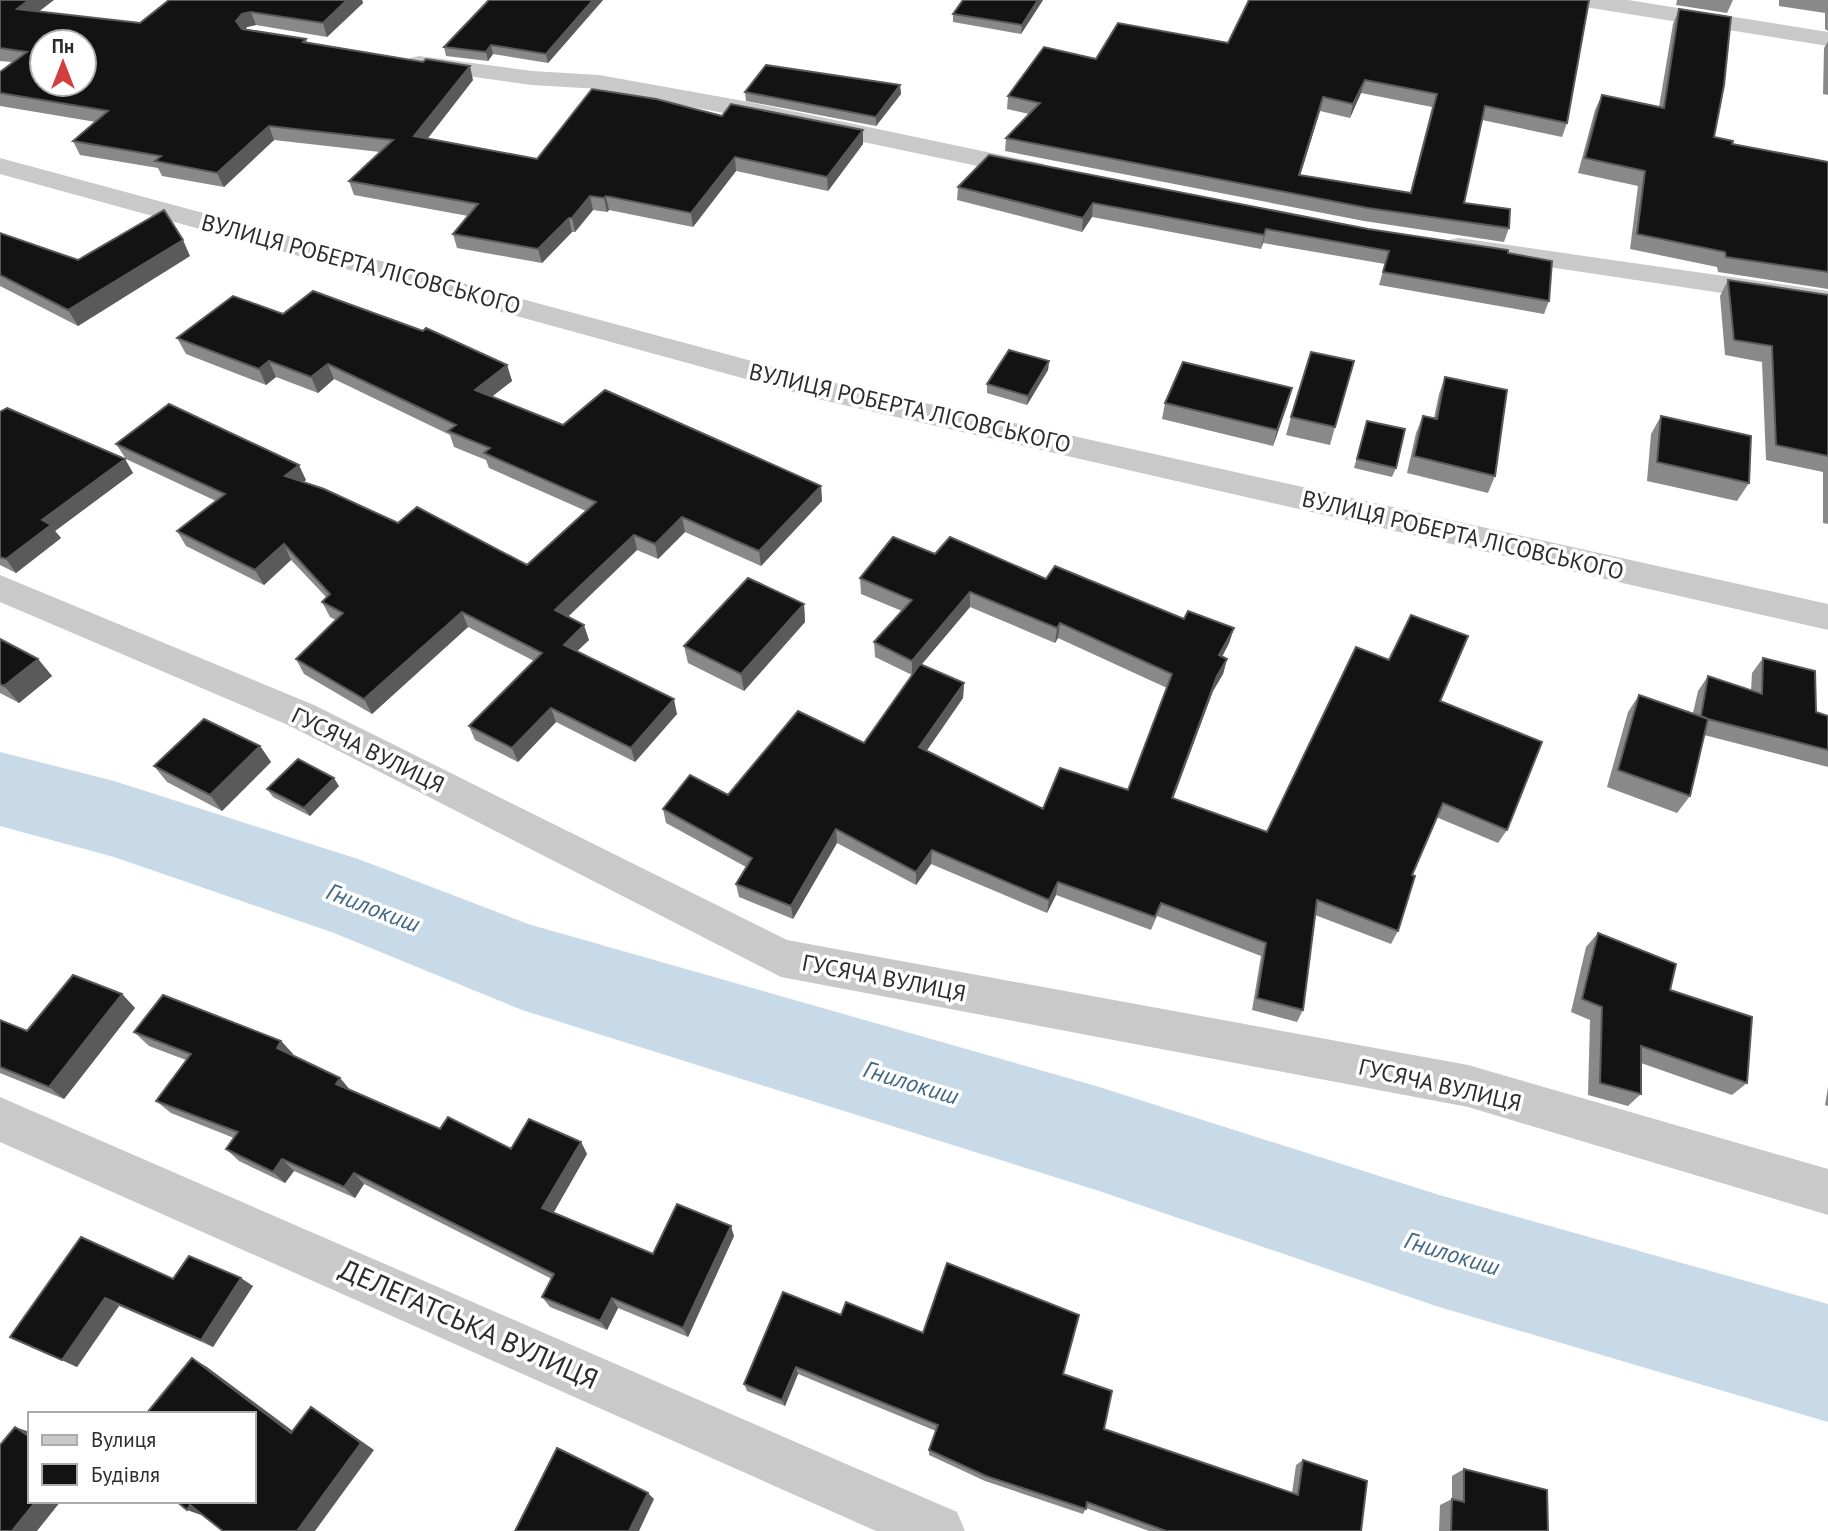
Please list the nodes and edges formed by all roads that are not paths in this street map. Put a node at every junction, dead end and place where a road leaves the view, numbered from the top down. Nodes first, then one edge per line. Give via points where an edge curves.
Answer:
1 (1585, 0) edge
2 (1828, 39) edge
3 (390, 58) edge
4 (0, 166) edge
5 (1065, 175) edge
6 (1433, 242) edge
7 (1828, 300) edge
8 (0, 589) edge
9 (1828, 617) edge
10 (0, 1119) edge
11 (1828, 1192) edge
12 (938, 1531) edge

1 - 2 street
3 - 5 street via 532,78 599,82
4 - 9 street, ВУЛИЦЯ РОБЕРТА ЛІСОВСЬКОГО via 822,390
6 - 7 street
8 - 11 street, ГУСЯЧА ВУЛИЦЯ via 301,715 781,958 1468,1086
10 - 12 street, ДЕЛЕГАТСЬКА ВУЛИЦЯ

